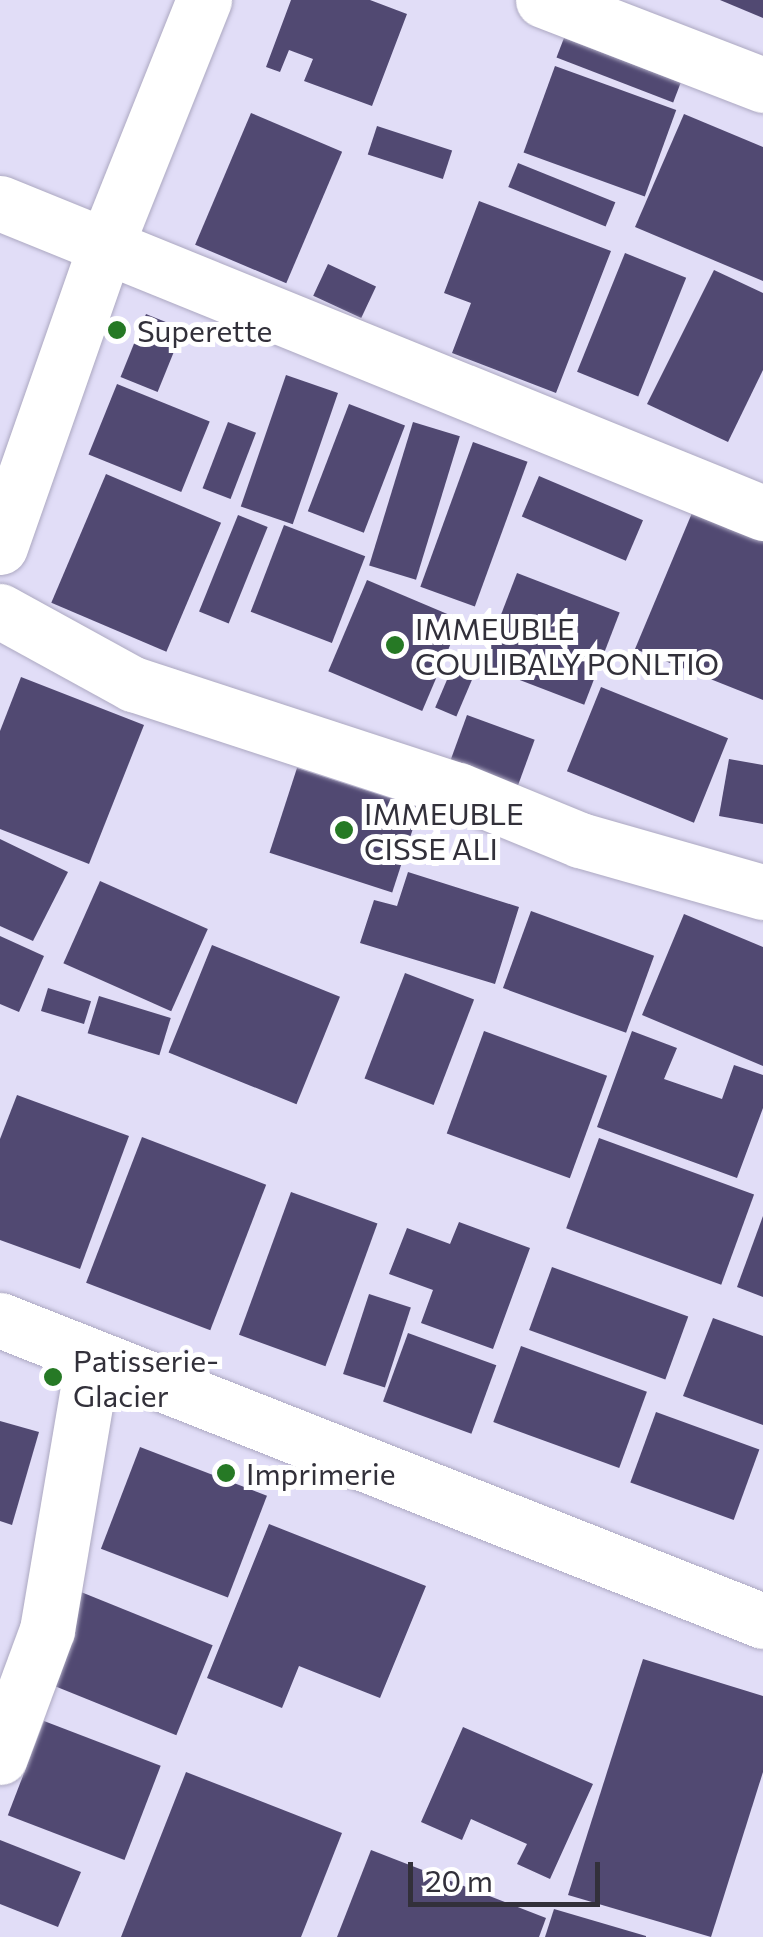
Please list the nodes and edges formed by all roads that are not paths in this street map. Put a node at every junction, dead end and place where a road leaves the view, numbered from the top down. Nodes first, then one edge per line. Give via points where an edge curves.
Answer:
1 (204, 0) edge
2 (543, 0) edge
3 (763, 85) edge
4 (0, 203) edge
5 (106, 244) junction
6 (763, 513) edge
7 (0, 547) edge
8 (0, 611) edge
9 (763, 892) edge
10 (0, 1320) edge
11 (93, 1358) junction
12 (763, 1621) edge
13 (0, 1757) edge

1 - 5 street
2 - 3 street
4 - 5 street
5 - 6 street
5 - 7 street
8 - 9 street via 133,684 458,790 580,840
10 - 11 street
11 - 12 street
11 - 13 street via 47,1630

